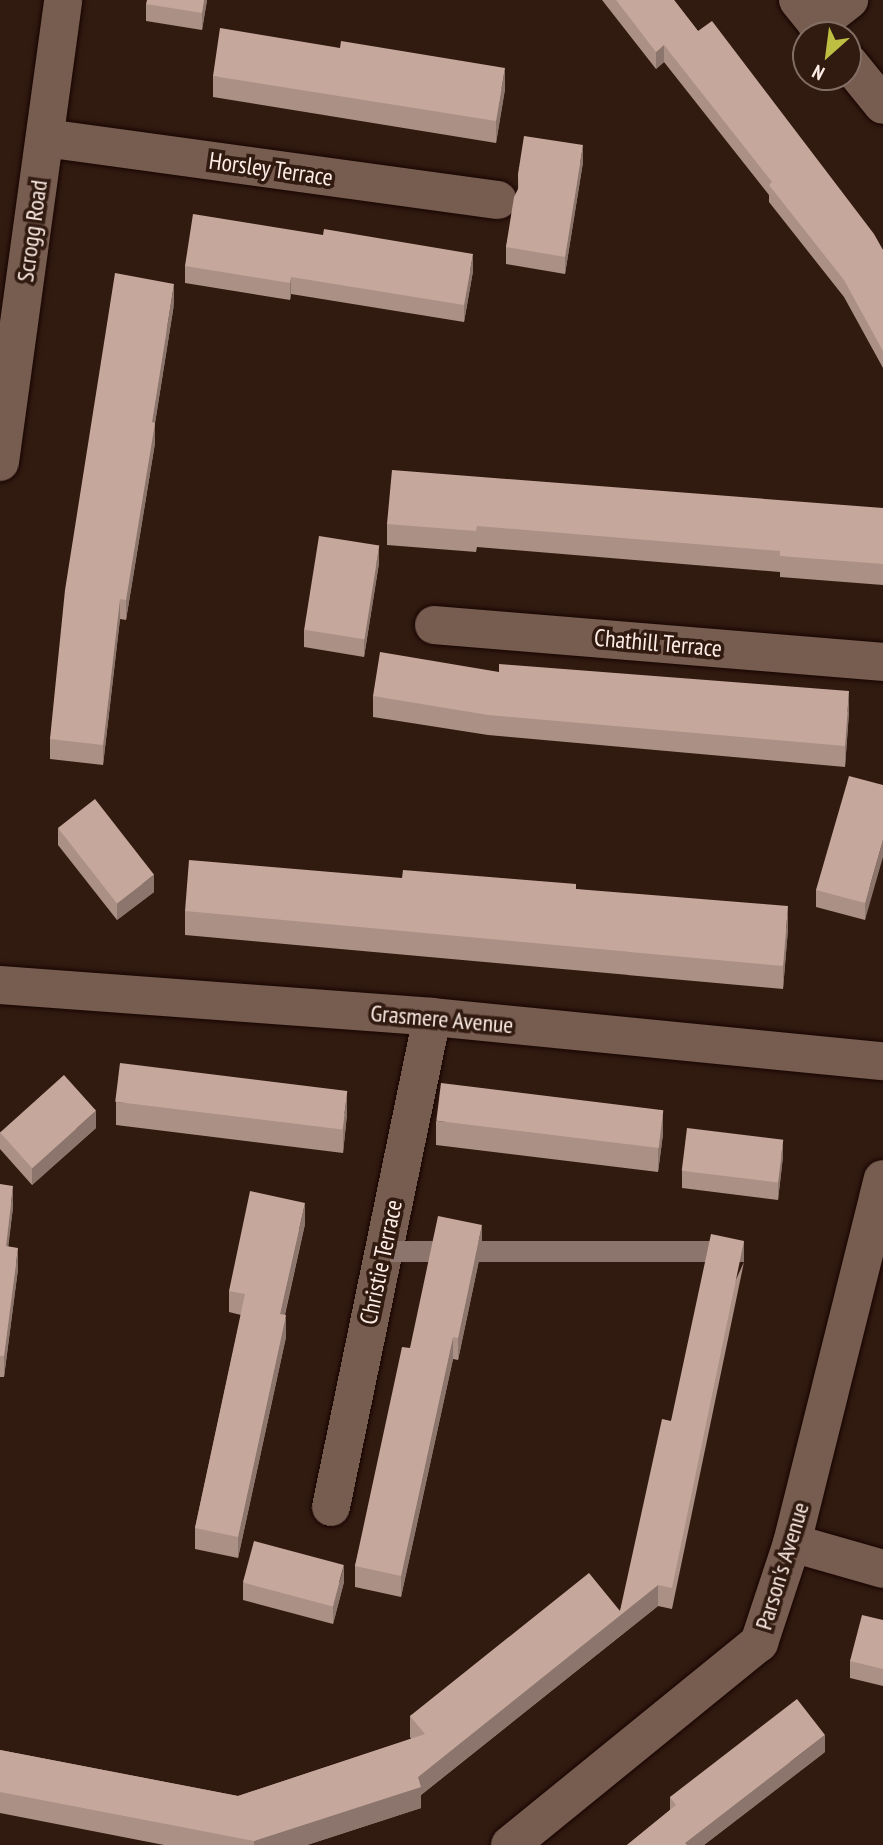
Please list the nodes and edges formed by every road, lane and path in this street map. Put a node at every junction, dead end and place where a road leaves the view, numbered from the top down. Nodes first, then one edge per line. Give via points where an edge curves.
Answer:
1 (63, 0) edge
2 (849, 0) edge
3 (814, 20) edge
4 (862, 79) edge
5 (883, 105) edge
6 (45, 138) junction
7 (498, 200) dead end
8 (0, 462) edge
9 (434, 625) dead end
10 (883, 662) edge
11 (0, 985) edge
12 (432, 1017) junction
13 (883, 1061) edge
14 (883, 1179) edge
15 (331, 1507) dead end
16 (792, 1543) junction
17 (883, 1569) edge
18 (510, 1845) edge

1 - 6 street, Scrogg Road
2 - 3 street
4 - 5 street
6 - 7 street, Horsley Terrace
6 - 8 street, Scrogg Road
9 - 10 street, Chathill Terrace
11 - 12 street, Grasmere Avenue
12 - 13 street, Grasmere Avenue
12 - 15 street, Christie Terrace
14 - 16 street, Parson's Avenue
16 - 17 street
16 - 18 street, Parson's Avenue via 759,1643

